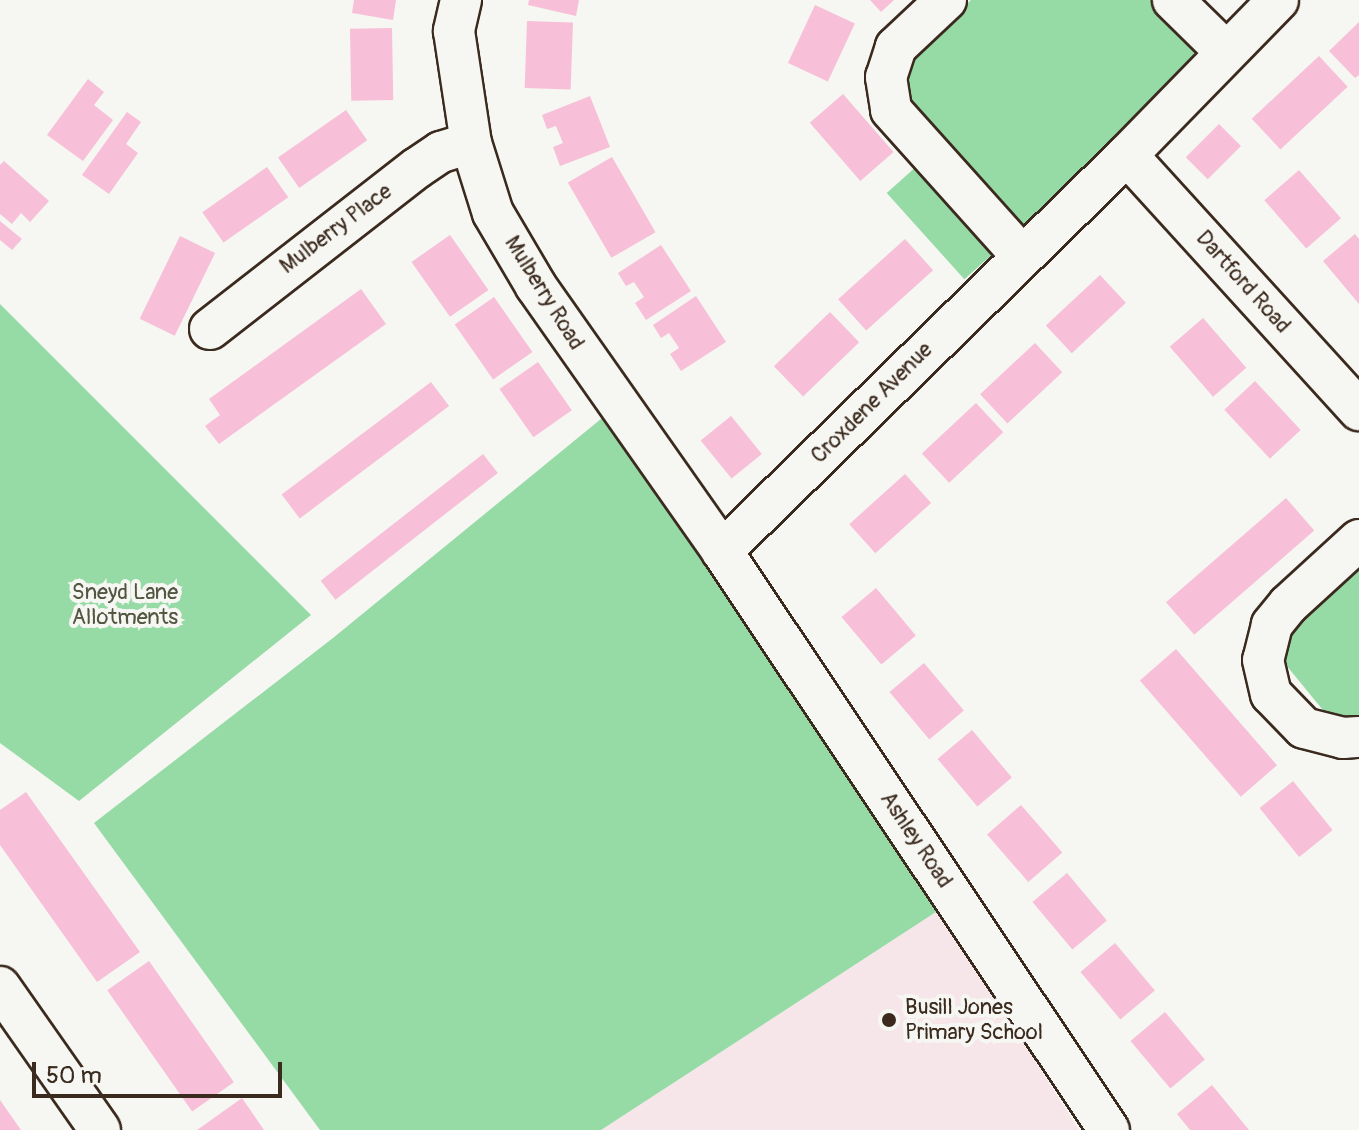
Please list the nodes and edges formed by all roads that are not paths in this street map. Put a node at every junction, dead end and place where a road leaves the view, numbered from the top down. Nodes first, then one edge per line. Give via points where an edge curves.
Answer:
1 (461, 0) edge
2 (946, 0) edge
3 (1173, 0) edge
4 (1278, 0) edge
5 (1226, 52) junction
6 (471, 143) junction
7 (1127, 155) junction
8 (1021, 255) junction
9 (210, 329) dead end
10 (1359, 410) edge
11 (1359, 540) edge
12 (722, 551) junction
13 (1359, 737) edge
14 (0, 987) edge
15 (100, 1130) edge
16 (1109, 1130) edge

1 - 6 street, Mulberry Road via 454,31
2 - 8 street via 896,47 886,77 891,110
3 - 5 street
4 - 5 street, Croxdene Avenue
5 - 7 street, Croxdene Avenue
6 - 9 street, Mulberry Place via 441,152 417,168
6 - 12 street, Mulberry Road via 493,213 536,286
7 - 8 street, Croxdene Avenue
7 - 10 street, Dartford Road
8 - 12 street, Croxdene Avenue
11 - 13 street via 1272,625 1263,660 1271,694 1304,728
12 - 16 street, Ashley Road
14 - 15 street

